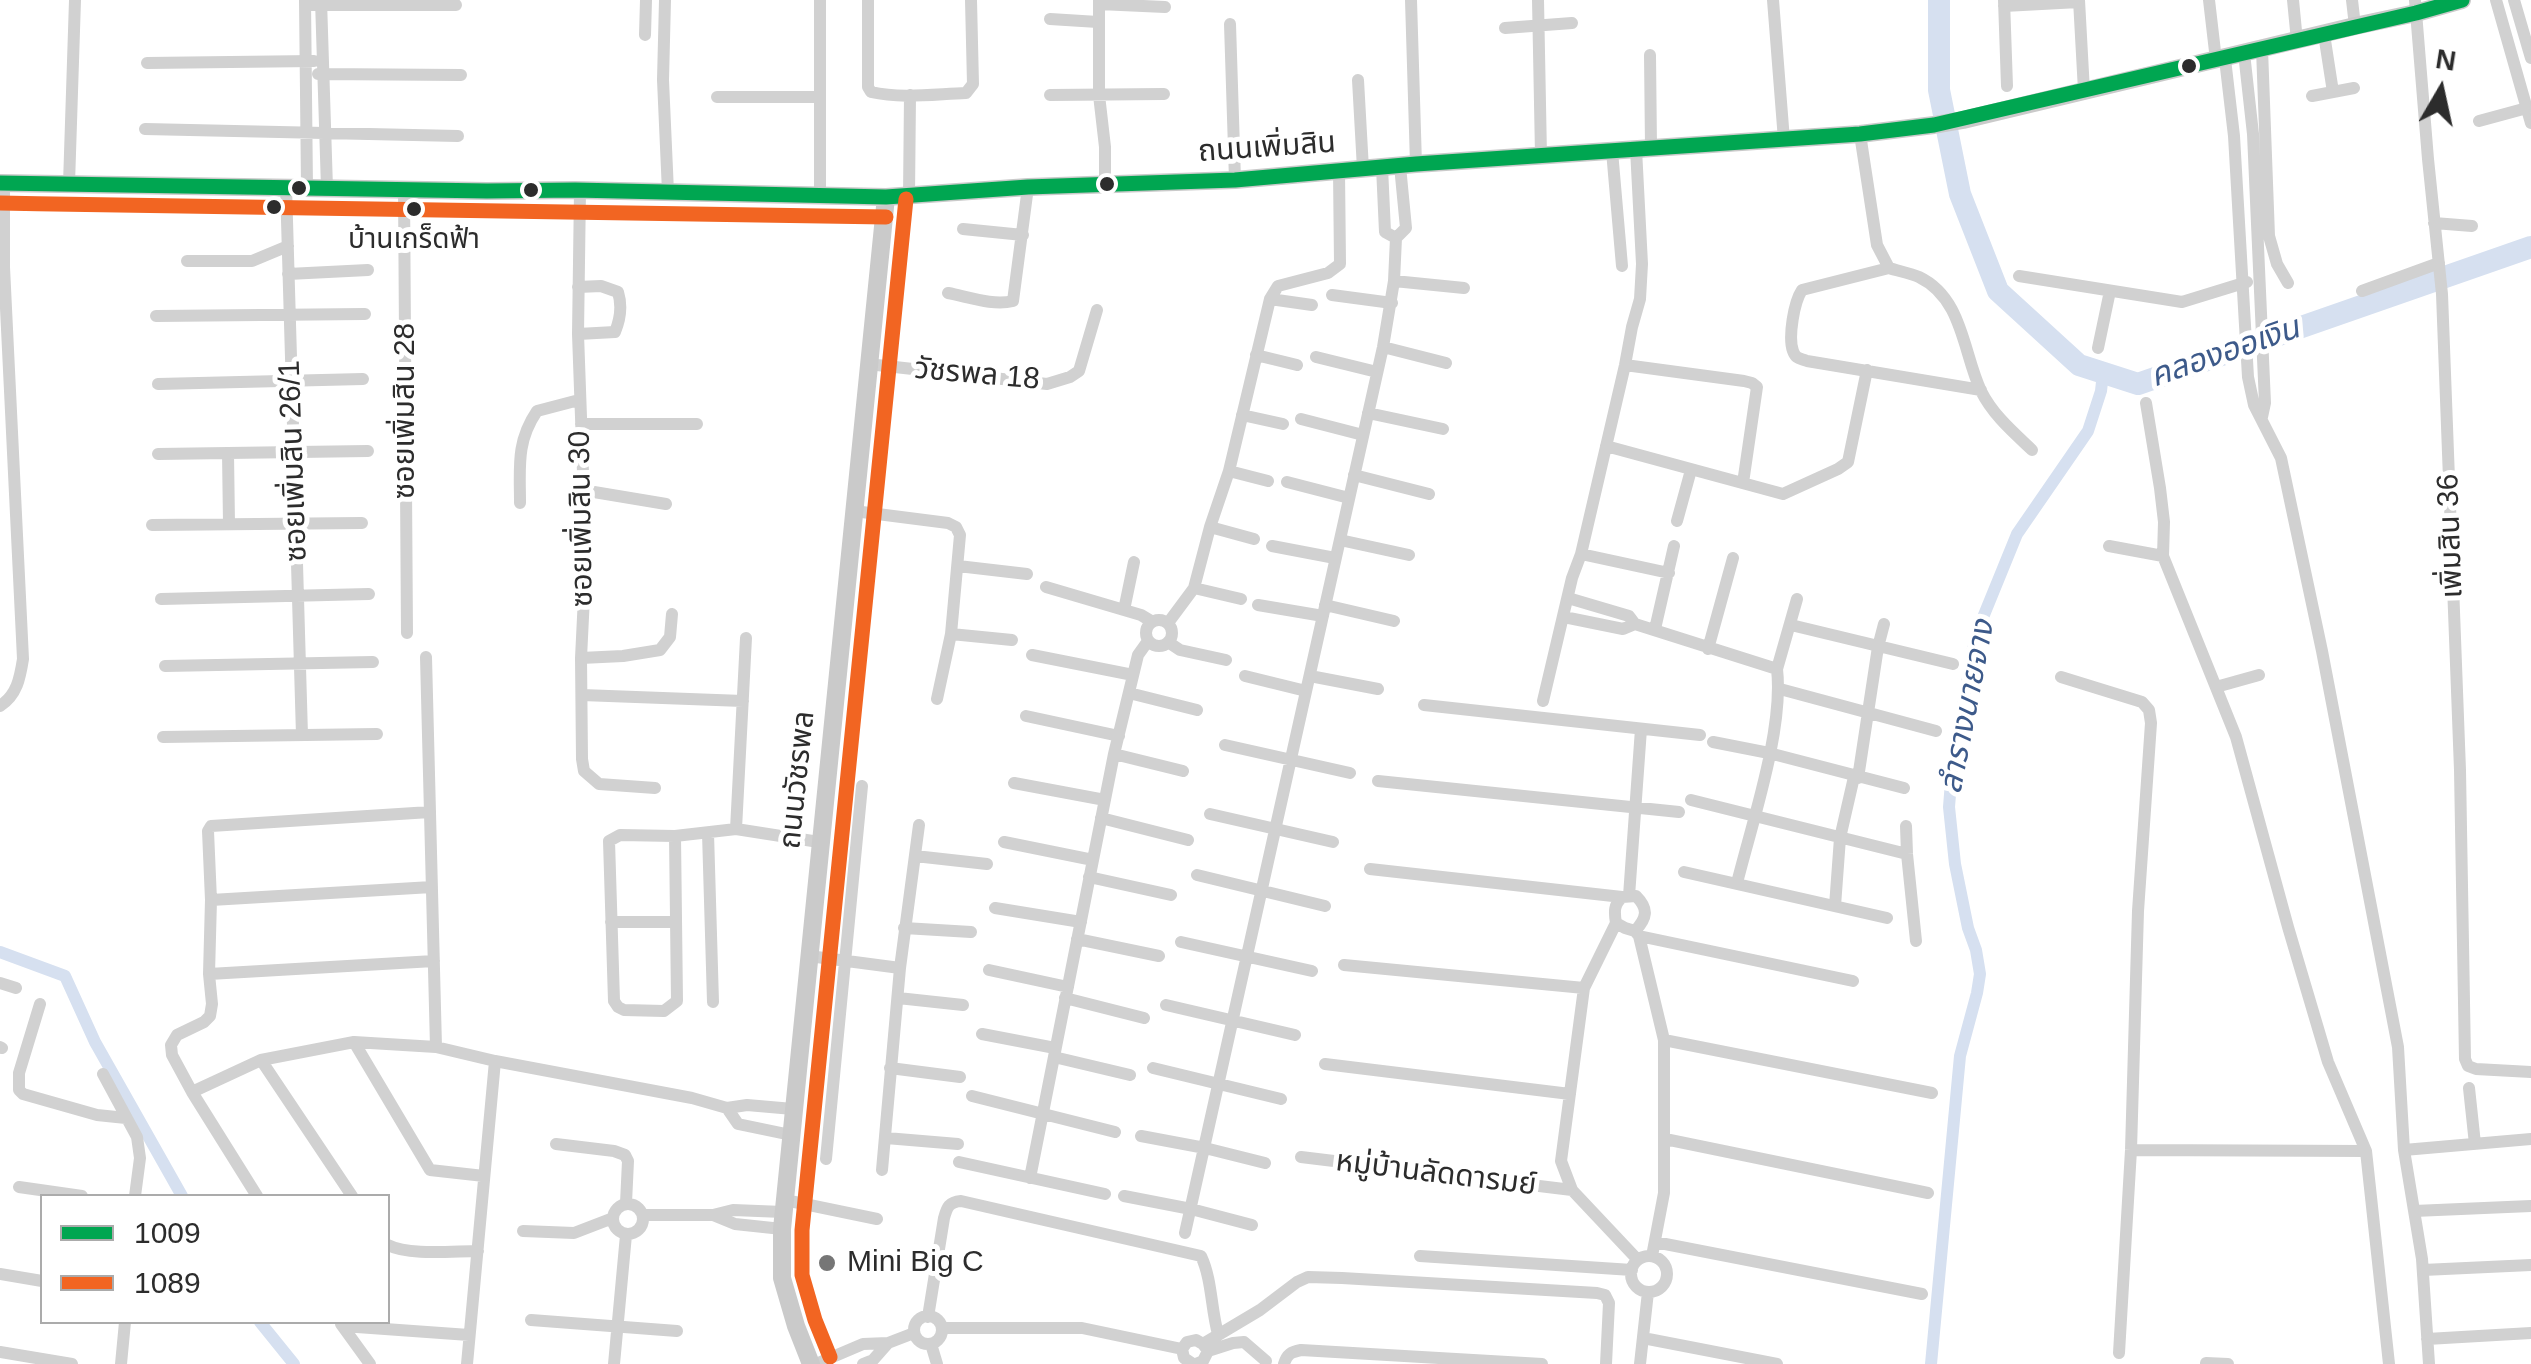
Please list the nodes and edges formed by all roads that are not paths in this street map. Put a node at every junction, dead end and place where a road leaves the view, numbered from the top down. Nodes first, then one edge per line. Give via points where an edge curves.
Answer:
1 (75, 0) edge
2 (646, 0) edge
3 (665, 0) edge
4 (820, 0) edge
5 (868, 0) edge
6 (971, 0) edge
7 (1411, 0) edge
8 (1538, 0) edge
9 (1773, 0) edge
10 (2209, 0) edge
11 (2293, 0) edge
12 (2352, 0) edge
13 (2462, 0) edge
14 (2496, 0) edge
15 (2514, 0) edge
16 (2079, 1) edge
17 (321, 2) edge
18 (1099, 2) edge
19 (306, 3) edge
20 (2004, 3) edge
21 (456, 5) dead end
22 (1165, 7) dead end
23 (2416, 7) edge
24 (1050, 20) dead end
25 (1098, 22) junction
26 (1572, 23) dead end
27 (1230, 24) dead end
28 (1539, 26) junction
29 (2354, 26) junction
30 (1505, 28) dead end
31 (2324, 34) junction
32 (645, 35) dead end
33 (2297, 41) junction
34 (2253, 51) junction
35 (1650, 55) dead end
36 (2531, 58) edge
37 (2220, 59) junction
38 (147, 62) dead end
39 (306, 68) junction
40 (322, 68) junction
41 (461, 74) dead end
42 (1358, 80) dead end
43 (2006, 86) dead end
44 (2354, 88) dead end
45 (2084, 92) junction
46 (2333, 92) junction
47 (1164, 94) dead end
48 (1050, 95) dead end
49 (1099, 95) junction
50 (910, 96) junction
51 (2312, 96) dead end
52 (716, 97) dead end
53 (820, 97) junction
54 (2529, 116) edge
55 (2479, 120) dead end
56 (146, 130) dead end
57 (306, 132) junction
58 (324, 133) junction
59 (1860, 134) junction
60 (458, 136) dead end
61 (1784, 140) junction
62 (1644, 148) junction
63 (1612, 151) junction
64 (1541, 155) junction
65 (1390, 166) junction
66 (1339, 171) junction
67 (1235, 180) junction
68 (2, 184) edge
69 (68, 184) junction
70 (1105, 184) junction
71 (286, 186) junction
72 (307, 188) junction
73 (327, 188) junction
74 (1028, 188) junction
75 (404, 189) junction
76 (580, 190) junction
77 (668, 192) junction
78 (820, 194) junction
79 (910, 196) junction
80 (886, 197) junction
81 (2434, 223) junction
82 (2472, 226) dead end
83 (963, 228) dead end
84 (1023, 234) junction
85 (1396, 238) junction
86 (288, 246) junction
87 (187, 261) dead end
88 (2439, 265) junction
89 (1622, 266) dead end
90 (1888, 268) junction
91 (368, 270) dead end
92 (288, 274) junction
93 (2019, 276) dead end
94 (2259, 279) junction
95 (1394, 281) junction
96 (2242, 282) junction
97 (2288, 283) dead end
98 (578, 286) junction
99 (1464, 288) dead end
100 (2110, 291) junction
101 (2362, 291) dead end
102 (948, 293) dead end
103 (1332, 294) dead end
104 (1270, 299) junction
105 (1392, 303) junction
106 (1312, 305) dead end
107 (1097, 310) dead end
108 (366, 314) dead end
109 (290, 315) junction
110 (156, 316) dead end
111 (578, 334) junction
112 (1384, 348) junction
113 (2098, 348) dead end
114 (1256, 356) junction
115 (1316, 358) dead end
116 (1446, 363) dead end
117 (868, 364) junction
118 (1297, 365) dead end
119 (1626, 365) junction
120 (1867, 370) junction
121 (1377, 372) junction
122 (2255, 377) junction
123 (291, 380) junction
124 (363, 380) dead end
125 (158, 384) dead end
126 (1980, 390) junction
127 (579, 400) junction
128 (2146, 403) dead end
129 (1368, 413) junction
130 (1242, 415) junction
131 (1301, 419) dead end
132 (581, 424) junction
133 (697, 424) dead end
134 (1283, 424) dead end
135 (1443, 429) dead end
136 (1363, 436) junction
137 (1606, 446) junction
138 (2032, 450) dead end
139 (368, 451) dead end
140 (294, 452) junction
141 (228, 453) junction
142 (158, 454) dead end
143 (1690, 470) junction
144 (1228, 471) junction
145 (1354, 475) junction
146 (1268, 480) dead end
147 (1287, 482) dead end
148 (1743, 483) junction
149 (582, 490) junction
150 (1429, 494) dead end
151 (1349, 498) junction
152 (520, 503) dead end
153 (666, 504) dead end
154 (854, 511) junction
155 (1676, 521) dead end
156 (296, 523) junction
157 (362, 523) dead end
158 (229, 524) junction
159 (152, 525) dead end
160 (1210, 527) junction
161 (1254, 540) dead end
162 (1340, 540) junction
163 (1272, 546) dead end
164 (1674, 546) dead end
165 (2109, 546) dead end
166 (1581, 554) junction
167 (1409, 555) dead end
168 (2163, 556) junction
169 (1335, 558) junction
170 (1733, 558) dead end
171 (1134, 562) dead end
172 (958, 566) junction
173 (1668, 573) junction
174 (1027, 574) dead end
175 (1046, 587) dead end
176 (1194, 588) junction
177 (370, 594) dead end
178 (298, 596) junction
179 (1240, 598) dead end
180 (1568, 598) junction
181 (162, 599) dead end
182 (1798, 599) dead end
183 (1258, 605) dead end
184 (1124, 610) junction
185 (1324, 611) junction
186 (672, 614) dead end
187 (1564, 617) junction
188 (1394, 621) dead end
189 (1152, 622) junction
190 (1168, 623) junction
191 (1635, 624) junction
192 (1884, 624) dead end
193 (1791, 625) junction
194 (1655, 629) junction
195 (407, 634) dead end
196 (952, 634) junction
197 (746, 638) dead end
198 (1012, 640) dead end
199 (1148, 641) junction
200 (1168, 642) junction
201 (1878, 647) junction
202 (1708, 649) junction
203 (1032, 655) dead end
204 (426, 657) dead end
205 (581, 658) junction
206 (1226, 660) dead end
207 (372, 662) dead end
208 (1953, 664) dead end
209 (300, 665) junction
210 (166, 666) dead end
211 (1777, 669) junction
212 (1133, 674) junction
213 (2259, 674) dead end
214 (1245, 676) dead end
215 (1310, 676) junction
216 (2061, 677) dead end
217 (2216, 687) junction
218 (1378, 688) dead end
219 (1780, 690) junction
220 (1306, 692) junction
221 (1129, 693) junction
222 (582, 695) junction
223 (937, 699) dead end
224 (743, 701) junction
225 (1543, 702) dead end
226 (1424, 705) dead end
227 (0, 706) edge
228 (1197, 710) dead end
229 (1866, 713) junction
230 (1026, 716) dead end
231 (1641, 729) junction
232 (1936, 731) dead end
233 (377, 734) dead end
234 (302, 735) junction
235 (1118, 736) junction
236 (163, 737) dead end
237 (1225, 745) dead end
238 (1770, 753) junction
239 (1114, 754) junction
240 (1291, 759) junction
241 (1183, 772) dead end
242 (1350, 773) dead end
243 (1856, 777) junction
244 (1378, 781) dead end
245 (1014, 783) dead end
246 (862, 786) dead end
247 (655, 788) dead end
248 (1904, 788) dead end
249 (1105, 800) junction
250 (1691, 800) dead end
251 (1637, 808) junction
252 (430, 812) junction
253 (1679, 812) dead end
254 (1210, 814) dead end
255 (1753, 816) junction
256 (1101, 818) junction
257 (919, 825) dead end
258 (1906, 826) dead end
259 (736, 829) junction
260 (1275, 829) junction
261 (708, 833) junction
262 (675, 836) junction
263 (1840, 838) junction
264 (1188, 840) dead end
265 (820, 842) junction
266 (1004, 842) dead end
267 (1333, 842) dead end
268 (1907, 854) junction
269 (916, 856) junction
270 (1093, 860) junction
271 (987, 864) dead end
272 (1370, 869) dead end
273 (1684, 872) dead end
274 (1198, 874) dead end
275 (1090, 878) junction
276 (1737, 883) junction
277 (432, 887) junction
278 (1262, 891) junction
279 (1172, 894) dead end
280 (1626, 897) junction
281 (211, 900) junction
282 (1325, 906) dead end
283 (1835, 906) junction
284 (995, 908) dead end
285 (1886, 918) dead end
286 (611, 922) junction
287 (676, 922) junction
288 (1080, 922) junction
289 (1616, 922) junction
290 (904, 928) junction
291 (971, 932) dead end
292 (1637, 933) junction
293 (1077, 940) junction
294 (1181, 942) dead end
295 (1916, 942) dead end
296 (809, 956) junction
297 (1158, 956) dead end
298 (1247, 958) junction
299 (434, 961) junction
300 (845, 962) junction
301 (1344, 965) dead end
302 (900, 968) junction
303 (989, 970) dead end
304 (1312, 971) dead end
305 (209, 974) junction
306 (1853, 981) dead end
307 (0, 983) edge
308 (16, 988) dead end
309 (1584, 988) junction
310 (1066, 992) junction
311 (898, 998) junction
312 (713, 1002) dead end
313 (40, 1004) dead end
314 (963, 1005) dead end
315 (1166, 1005) dead end
316 (1144, 1018) dead end
317 (1233, 1021) junction
318 (982, 1034) dead end
319 (1295, 1035) dead end
320 (1664, 1040) junction
321 (354, 1042) junction
322 (436, 1047) junction
323 (1054, 1053) junction
324 (262, 1060) junction
325 (495, 1062) junction
326 (1325, 1064) dead end
327 (890, 1068) junction
328 (1153, 1068) dead end
329 (2531, 1072) edge
330 (103, 1074) dead end
331 (1130, 1076) dead end
332 (960, 1078) dead end
333 (1218, 1086) junction
334 (2469, 1088) dead end
335 (192, 1092) junction
336 (1932, 1093) dead end
337 (1570, 1094) junction
338 (972, 1096) dead end
339 (1281, 1100) dead end
340 (727, 1108) junction
341 (793, 1110) junction
342 (1042, 1114) junction
343 (126, 1118) junction
344 (1115, 1132) dead end
345 (791, 1135) junction
346 (1141, 1136) dead end
347 (886, 1138) junction
348 (2531, 1139) edge
349 (1665, 1140) junction
350 (556, 1144) dead end
351 (958, 1144) dead end
352 (2474, 1144) junction
353 (1204, 1148) junction
354 (2131, 1150) junction
355 (2404, 1150) junction
356 (2366, 1151) junction
357 (1301, 1157) dead end
358 (826, 1159) dead end
359 (959, 1162) dead end
360 (1265, 1163) dead end
361 (882, 1170) dead end
362 (484, 1176) junction
363 (1030, 1178) junction
364 (19, 1187) dead end
365 (1572, 1190) junction
366 (1928, 1193) dead end
367 (68, 1194) edge
368 (135, 1194) edge
369 (256, 1194) edge
370 (351, 1194) edge
371 (1104, 1194) dead end
372 (1124, 1196) dead end
373 (626, 1203) junction
374 (2531, 1206) edge
375 (1191, 1210) junction
376 (2414, 1212) junction
377 (783, 1213) junction
378 (643, 1215) junction
379 (613, 1218) junction
380 (877, 1219) dead end
381 (1252, 1225) dead end
382 (523, 1231) dead end
383 (1185, 1233) dead end
384 (626, 1234) junction
385 (390, 1246) edge
386 (1654, 1249) junction
387 (478, 1252) junction
388 (1420, 1256) dead end
389 (1634, 1265) junction
390 (2531, 1266) edge
391 (2423, 1270) junction
392 (0, 1274) edge
393 (40, 1280) edge
394 (1648, 1292) junction
395 (1922, 1294) dead end
396 (928, 1317) junction
397 (530, 1320) dead end
398 (125, 1324) edge
399 (341, 1324) edge
400 (618, 1327) junction
401 (942, 1328) junction
402 (677, 1331) dead end
403 (914, 1333) junction
404 (2531, 1333) edge
405 (1218, 1334) junction
406 (469, 1335) junction
407 (1642, 1338) junction
408 (2428, 1339) junction
409 (888, 1343) junction
410 (931, 1344) junction
411 (1182, 1350) junction
412 (0, 1352) edge
413 (2118, 1354) dead end
414 (1200, 1358) edge
415 (1266, 1361) dead end
416 (2206, 1362) edge
417 (72, 1364) edge
418 (121, 1364) edge
419 (370, 1364) edge
420 (467, 1364) edge
421 (614, 1364) edge
422 (814, 1364) edge
423 (862, 1364) edge
424 (937, 1364) edge
425 (1284, 1364) edge
426 (1537, 1364) edge
427 (1606, 1364) edge
428 (1640, 1364) edge
429 (1777, 1364) edge
430 (2228, 1364) edge
431 (2390, 1364) edge
432 (2429, 1364) edge

1 - 69 street
2 - 32 street
3 - 77 street
4 - 53 street
5 - 50 street via 868,87
6 - 50 street via 970,90
7 - 65 street
8 - 28 street
9 - 61 street
10 - 37 street
11 - 33 street
12 - 29 street
13 - 23 street, ถนนเพิ่มสิน
14 - 54 street
15 - 36 street
16 - 20 street
16 - 45 street
17 - 19 street
17 - 21 street
17 - 40 street
18 - 22 street
18 - 25 street
19 - 39 street
20 - 43 street
23 - 29 street, ถนนเพิ่มสิน
23 - 81 street, เพิ่มสิน 36
24 - 25 street
25 - 49 street
26 - 28 street
27 - 67 street
28 - 30 street
28 - 64 street
29 - 31 street, ถนนเพิ่มสิน
31 - 33 street, ถนนเพิ่มสิน
31 - 46 street
33 - 34 street, ถนนเพิ่มสิน
34 - 37 street, ถนนเพิ่มสิน
34 - 94 street
34 - 97 street via 2269,236
35 - 62 street
37 - 45 street, ถนนเพิ่มสิน
37 - 96 street via 2234,136
38 - 39 street
39 - 40 street
39 - 57 street
40 - 41 street
40 - 58 street
42 - 65 street
44 - 46 street
45 - 59 street, ถนนเพิ่มสิน via 1963,120
46 - 51 street
47 - 49 street
48 - 49 street
49 - 70 street
50 - 79 street
52 - 53 street
53 - 78 street
54 - 55 street
56 - 57 street
57 - 58 street
57 - 72 street
58 - 60 street
58 - 73 street
59 - 61 street, ถนนเพิ่มสิน
59 - 90 street via 1878,245
61 - 62 street, ถนนเพิ่มสิน
62 - 63 street, ถนนเพิ่มสิน
62 - 119 street via 1640,299
63 - 64 street, ถนนเพิ่มสิน
63 - 89 street
64 - 65 street, ถนนเพิ่มสิน
65 - 66 street, ถนนเพิ่มสิน
65 - 85 street via 1406,228
65 - 85 street via 1385,232
66 - 67 street, ถนนเพิ่มสิน
66 - 104 street via 1340,264 1278,286
67 - 70 street, ถนนเพิ่มสิน
68 - 69 street, ถนนเพิ่มสิน
68 - 227 street via 23,659 20,681
69 - 71 street, ถนนเพิ่มสิน
70 - 74 street, ถนนเพิ่มสิน
71 - 72 street, ถนนเพิ่มสิน
71 - 86 street, ซอยเพิ่มสิน 26/1
72 - 73 street, ถนนเพิ่มสิน
73 - 75 street, ถนนเพิ่มสิน
74 - 79 street, ถนนเพิ่มสิน
74 - 84 street
75 - 76 street, ถนนเพิ่มสิน
75 - 195 street, ซอยเพิ่มสิน 28
76 - 77 street, ถนนเพิ่มสิน
76 - 98 street, ซอยเพิ่มสิน 30
77 - 78 street, ถนนเพิ่มสิน
78 - 80 street, ถนนเพิ่มสิน
79 - 80 street, ถนนเพิ่มสิน
80 - 117 street, ถนนวัชรพล
81 - 82 street
81 - 88 street, เพิ่มสิน 36
83 - 84 street
84 - 102 street via 1014,300
85 - 95 street
86 - 87 street via 252,261
86 - 92 street, ซอยเพิ่มสิน 26/1
88 - 101 street
88 - 329 street, เพิ่มสิน 36 via 2465,1059 2476,1069
90 - 120 street via 1802,290 1796,299 1792,348 1798,358
90 - 126 street via 1919,277 1942,296 1961,326
91 - 92 street
92 - 109 street, ซอยเพิ่มสิน 26/1
93 - 100 street
94 - 96 street
94 - 122 street
95 - 99 street
95 - 105 street
96 - 100 street via 2188,302
96 - 122 street
98 - 111 street, ซอยเพิ่มสิน 30
98 - 111 street via 601,286 620,298 615,332
100 - 113 street
103 - 105 street
104 - 106 street
104 - 114 street
105 - 112 street
107 - 117 street, วัชรพล 18 via 1079,371 1056,382
108 - 109 street
109 - 110 street
109 - 123 street, ซอยเพิ่มสิน 26/1
111 - 127 street, ซอยเพิ่มสิน 30
112 - 116 street
112 - 121 street
114 - 118 street
114 - 130 street
115 - 121 street
117 - 154 street, ถนนวัชรพล
119 - 137 street
119 - 148 street via 1752,383
120 - 126 street
120 - 148 street via 1848,462 1783,494
121 - 129 street
122 - 355 street via 2265,403 2262,417 2281,458 2398,1047
123 - 124 street
123 - 125 street
123 - 140 street, ซอยเพิ่มสิน 26/1
126 - 138 street
127 - 132 street, ซอยเพิ่มสิน 30
127 - 152 street via 537,410 526,427
128 - 168 street
129 - 135 street
129 - 136 street
130 - 134 street
130 - 144 street
131 - 136 street
132 - 133 street
132 - 149 street, ซอยเพิ่มสิน 30
136 - 145 street
137 - 143 street
137 - 166 street
139 - 140 street
140 - 141 street
140 - 156 street, ซอยเพิ่มสิน 26/1
141 - 142 street
141 - 158 street
143 - 148 street
143 - 155 street
144 - 146 street
144 - 160 street
145 - 150 street
145 - 151 street
147 - 151 street
149 - 153 street
149 - 205 street, ซอยเพิ่มสิน 30
151 - 162 street
154 - 172 street via 956,527
154 - 265 street, ถนนวัชรพล
156 - 157 street
156 - 158 street
156 - 178 street, ซอยเพิ่มสิน 26/1
158 - 159 street
160 - 161 street
160 - 176 street
162 - 167 street
162 - 169 street
163 - 169 street
164 - 173 street
165 - 168 street
166 - 173 street
166 - 180 street
168 - 217 street
169 - 185 street
170 - 202 street
171 - 184 street
172 - 174 street
172 - 196 street
173 - 194 street
175 - 184 street
176 - 179 street
176 - 190 street
177 - 178 street
178 - 181 street
178 - 209 street, ซอยเพิ่มสิน 26/1
180 - 187 street
180 - 191 street via 1629,616
182 - 193 street
183 - 185 street
184 - 189 street
185 - 188 street
185 - 215 street
186 - 205 street via 670,637 660,650
187 - 191 street via 1623,628
187 - 225 street
189 - 190 street
189 - 199 street
190 - 200 street
191 - 194 street
192 - 201 street
193 - 201 street
193 - 211 street
194 - 202 street
196 - 198 street
196 - 223 street
197 - 224 street
199 - 200 street
199 - 212 street
200 - 206 street
201 - 208 street
201 - 229 street
202 - 211 street
203 - 212 street
204 - 252 street
205 - 222 street, ซอยเพิ่มสิน 30
207 - 209 street
209 - 210 street
209 - 234 street, ซอยเพิ่มสิน 26/1
211 - 219 street
212 - 221 street
213 - 217 street
214 - 220 street
215 - 218 street
215 - 220 street
216 - 354 street via 2142,702 2151,724
217 - 356 street via 2328,1062
219 - 229 street
219 - 238 street
220 - 240 street
221 - 228 street
221 - 235 street
222 - 224 street
222 - 247 street, ซอยเพิ่มสิน 30 via 584,771 598,784
224 - 259 street
226 - 231 street
229 - 232 street
229 - 243 street
230 - 235 street
231 - 238 street
231 - 251 street
233 - 234 street
234 - 236 street
235 - 239 street
237 - 240 street
238 - 243 street
238 - 255 street
239 - 241 street
239 - 249 street
240 - 242 street
240 - 260 street
243 - 248 street
243 - 263 street
244 - 251 street
245 - 249 street
246 - 300 street
249 - 256 street
250 - 255 street
251 - 253 street
251 - 280 street
252 - 277 street
252 - 281 street via 210,826
254 - 260 street
255 - 263 street
255 - 276 street
256 - 264 street
256 - 270 street
257 - 269 street
258 - 268 street
259 - 261 street
259 - 265 street
260 - 267 street
260 - 278 street
261 - 262 street
261 - 312 street
262 - 286 street via 620,835 608,841
262 - 287 street
263 - 268 street
263 - 283 street
265 - 296 street, ถนนวัชรพล
266 - 270 street
268 - 295 street
269 - 271 street
269 - 290 street
270 - 275 street
272 - 280 street
273 - 276 street
274 - 278 street
275 - 279 street
275 - 288 street
276 - 283 street
277 - 281 street
277 - 299 street
278 - 282 street
278 - 298 street
280 - 289 street, หมู่บ้านลัดดารมย์ via 1616,904
280 - 292 street via 1644,904
281 - 305 street
283 - 285 street
284 - 288 street
286 - 287 street
286 - 287 street via 614,1001 624,1010 664,1010 678,1001
288 - 293 street
289 - 292 street
289 - 309 street, หมู่บ้านลัดดารมย์
290 - 291 street
290 - 302 street
292 - 306 street
292 - 320 street
293 - 297 street
293 - 310 street
294 - 298 street
296 - 300 street
296 - 341 street, ถนนวัชรพล
298 - 304 street
298 - 317 street
299 - 305 street
299 - 322 street
300 - 302 street
300 - 358 street
301 - 309 street
302 - 311 street
303 - 310 street
305 - 335 street via 210,1016 170,1045
307 - 308 street
309 - 337 street, หมู่บ้านลัดดารมย์
310 - 316 street
310 - 323 street
311 - 314 street
311 - 327 street
313 - 343 street via 19,1090
315 - 317 street
317 - 319 street
317 - 333 street
318 - 323 street
320 - 336 street
320 - 349 street
321 - 322 street
321 - 324 street
321 - 362 street via 430,1170
322 - 325 street
323 - 331 street
323 - 342 street
324 - 335 street
324 - 370 street
325 - 340 street
325 - 362 street
326 - 337 street
327 - 332 street
327 - 347 street
328 - 333 street
330 - 343 street
333 - 339 street
333 - 353 street
334 - 352 street
335 - 369 street
337 - 365 street, หมู่บ้านลัดดารมย์ via 1561,1161
338 - 342 street
340 - 341 street
340 - 345 street via 738,1124
341 - 345 street, ถนนวัชรพล
342 - 344 street
342 - 363 street
343 - 368 street via 140,1148
345 - 377 street, ถนนวัชรพล
346 - 353 street
347 - 351 street
347 - 361 street
348 - 352 street
349 - 366 street
349 - 386 street
350 - 373 street via 625,1155
352 - 355 street
353 - 360 street
353 - 375 street
354 - 356 street
354 - 413 street
355 - 376 street
356 - 431 street
357 - 365 street, หมู่บ้านลัดดารมย์
359 - 363 street
362 - 387 street
363 - 371 street
364 - 367 street
365 - 389 street, หมู่บ้านลัดดารมย์
372 - 375 street
373 - 378 street
373 - 379 street
374 - 376 street
375 - 381 street
375 - 383 street
376 - 391 street
377 - 378 street via 735,1224 713,1216
377 - 380 street
377 - 422 street, ถนนวัชรพล via 782,1278
378 - 384 street via 637,1232
379 - 382 street via 574,1233
379 - 384 street
384 - 400 street
385 - 387 street
386 - 389 street
386 - 394 street via 1666,1278
386 - 395 street
387 - 406 street
388 - 389 street
389 - 394 street, หมู่บ้านลัดดารมย์ via 1633,1283
390 - 391 street
391 - 408 street
392 - 393 street
394 - 407 street
396 - 401 street
396 - 403 street
396 - 405 street via 947,1207 961,1201 1200,1256
397 - 400 street
398 - 418 street
399 - 406 street
399 - 419 street
400 - 402 street
400 - 421 street
401 - 410 street
401 - 411 street via 1082,1328
403 - 409 street
403 - 410 street
404 - 408 street
405 - 414 street
405 - 427 street via 1308,1277 1598,1293 1610,1303
406 - 420 street
407 - 428 street
407 - 429 street
408 - 432 street
409 - 422 street via 863,1344
409 - 423 street
410 - 424 street
411 - 414 street via 1184,1358
411 - 414 street via 1191,1340
412 - 417 street
414 - 415 street via 1244,1342
416 - 430 street
425 - 426 street via 1286,1356 1302,1350

